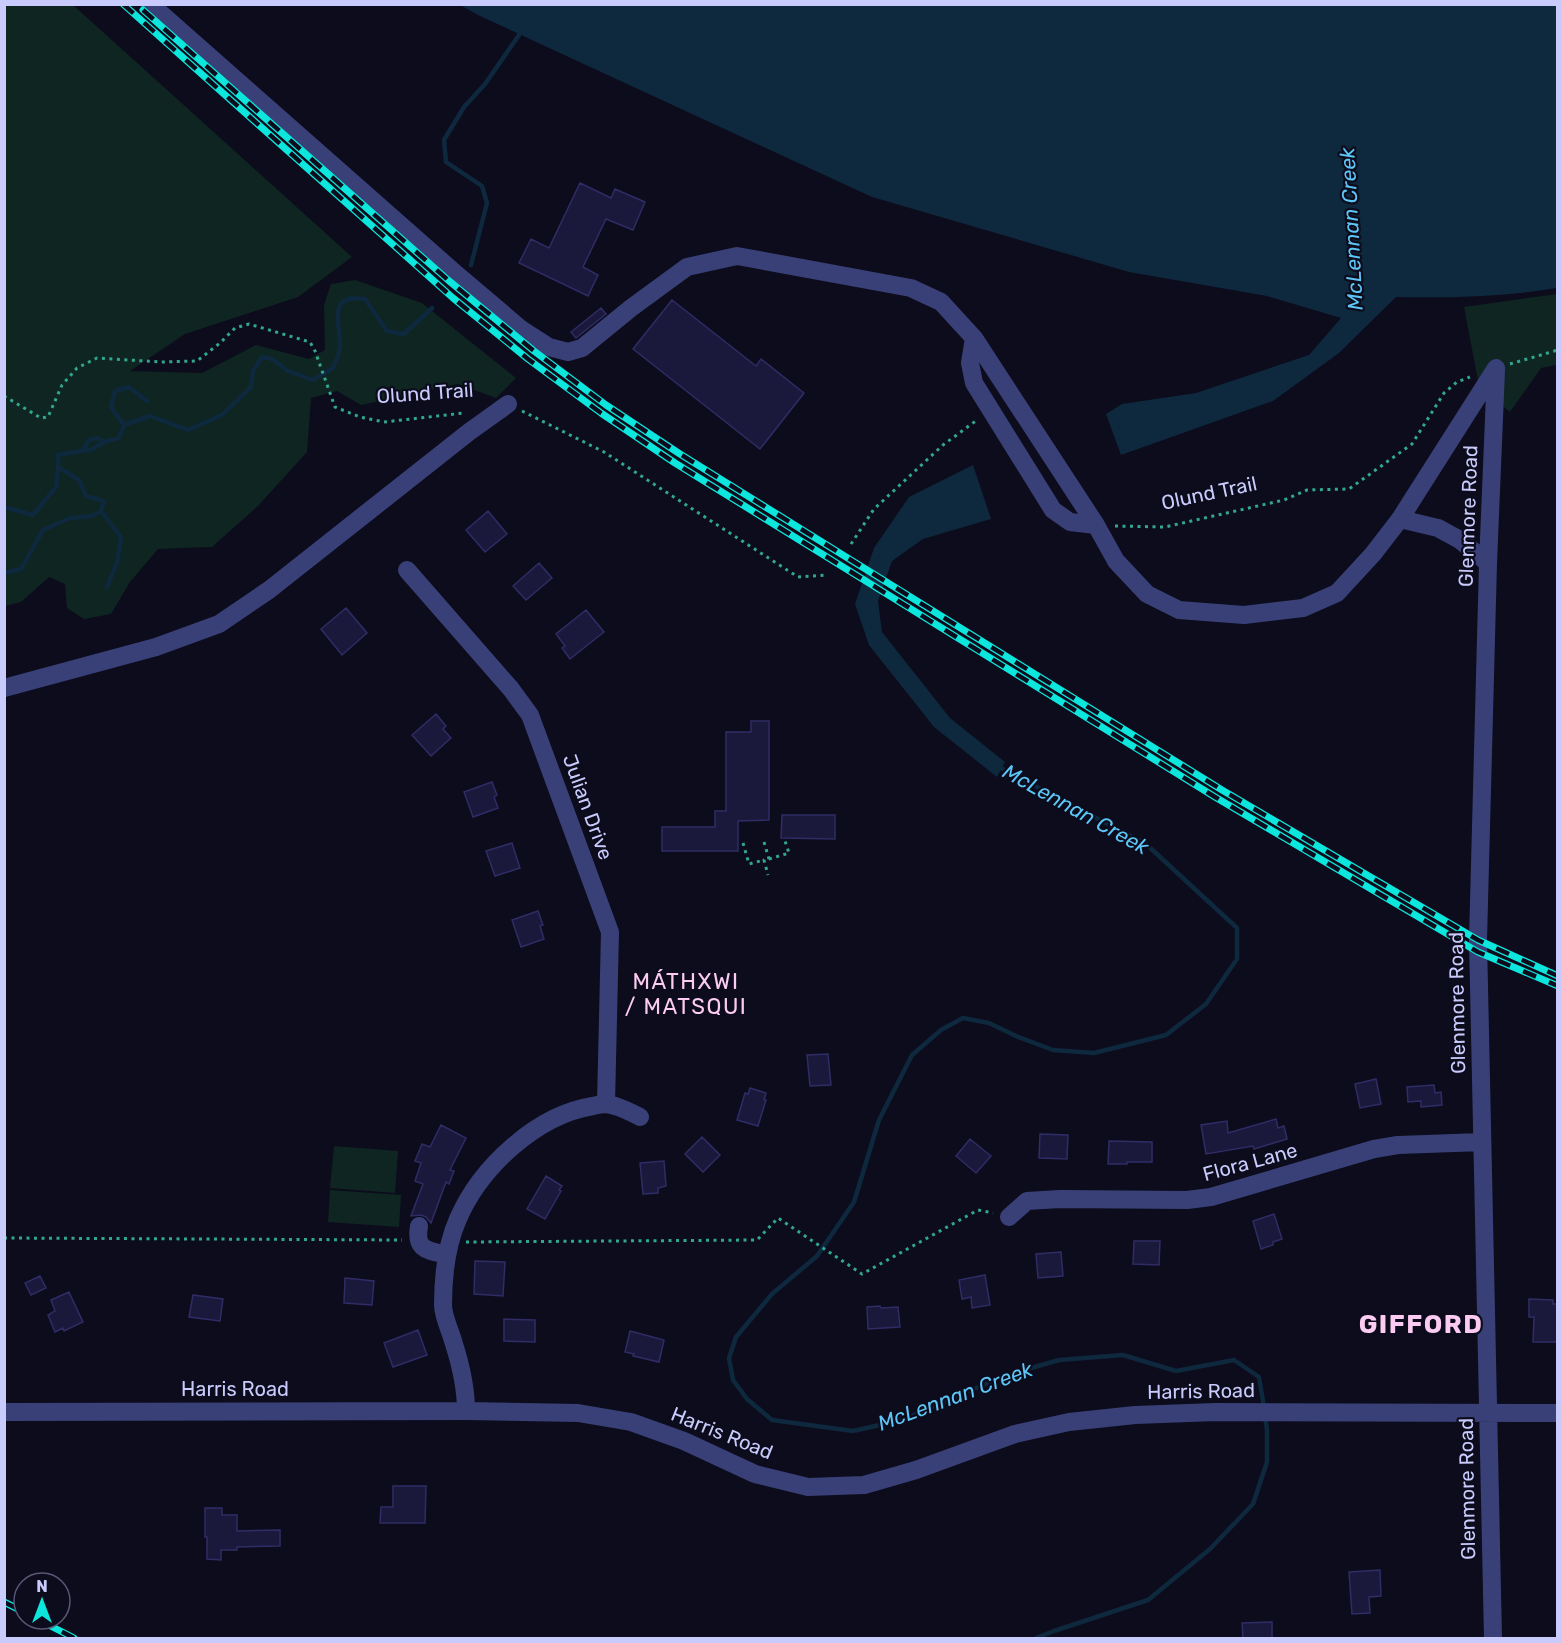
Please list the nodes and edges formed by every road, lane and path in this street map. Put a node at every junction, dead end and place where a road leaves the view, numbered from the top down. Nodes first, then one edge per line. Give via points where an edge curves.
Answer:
1 (150, 4) edge
2 (974, 338) junction
3 (1557, 350) edge
4 (1496, 368) junction
5 (4, 396) edge
6 (508, 404) joint
7 (990, 410) junction
8 (466, 413) dead end
9 (1400, 519) junction
10 (1096, 525) junction
11 (851, 544) dead end
12 (1488, 563) junction
13 (407, 570) dead end
14 (828, 575) dead end
15 (4, 688) edge
16 (785, 841) dead end
17 (764, 842) dead end
18 (743, 843) dead end
19 (769, 859) junction
20 (764, 860) junction
21 (768, 875) dead end
22 (606, 1104) junction
23 (640, 1117) dead end
24 (1482, 1142) junction
25 (1010, 1217) joint
26 (418, 1233) joint
27 (4, 1238) edge
28 (448, 1248) junction
29 (466, 1411) junction
30 (4, 1412) edge
31 (1488, 1412) junction
32 (1557, 1413) edge
33 (1493, 1638) edge

1 - 2 street via 455,273 521,329 549,347 568,351 582,348 687,267 737,256 911,288 941,302
2 - 7 street via 970,363 974,383
2 - 10 street
3 - 4 path, Olund Trail
4 - 9 street
4 - 10 path, Olund Trail via 1458,382 1444,393 1412,444 1349,489 1307,490 1284,500 1165,527
4 - 12 street, Glenmore Road
5 - 8 path, Olund Trail via 41,418 48,417 62,385 77,368 97,358 197,361 235,328 249,324 310,342 335,407 384,422
6 - 14 path via 604,452 798,577
6 - 15 street via 269,590 219,624 156,646
7 - 10 street via 1053,510 1070,522
7 - 11 path via 943,445 874,509
9 - 10 street via 1337,593 1303,608 1244,615 1179,610 1147,594 1116,561
9 - 12 street via 1438,528
12 - 24 street, Glenmore Road via 1478,940
13 - 22 street, Julian Drive via 530,715 610,932
16 - 19 path via 789,854
17 - 19 path
18 - 20 path via 749,864
19 - 20 path
20 - 21 path
22 - 23 street
22 - 28 street via 579,1108 525,1135 479,1184 458,1219
24 - 25 street, Flora Lane via 1374,1149 1211,1197 1027,1202
24 - 31 street, Glenmore Road
25 - 28 path via 978,1210 862,1274 778,1218 757,1240
26 - 27 path via 398,1239
26 - 28 street via 421,1246 432,1251
28 - 29 street via 442,1308 466,1390
29 - 30 street, Harris Road
29 - 31 street, Harris Road via 578,1413 631,1422 755,1474 808,1487 864,1485 1015,1434 1069,1422 1216,1412
31 - 32 street, Harris Road
31 - 33 street, Glenmore Road

